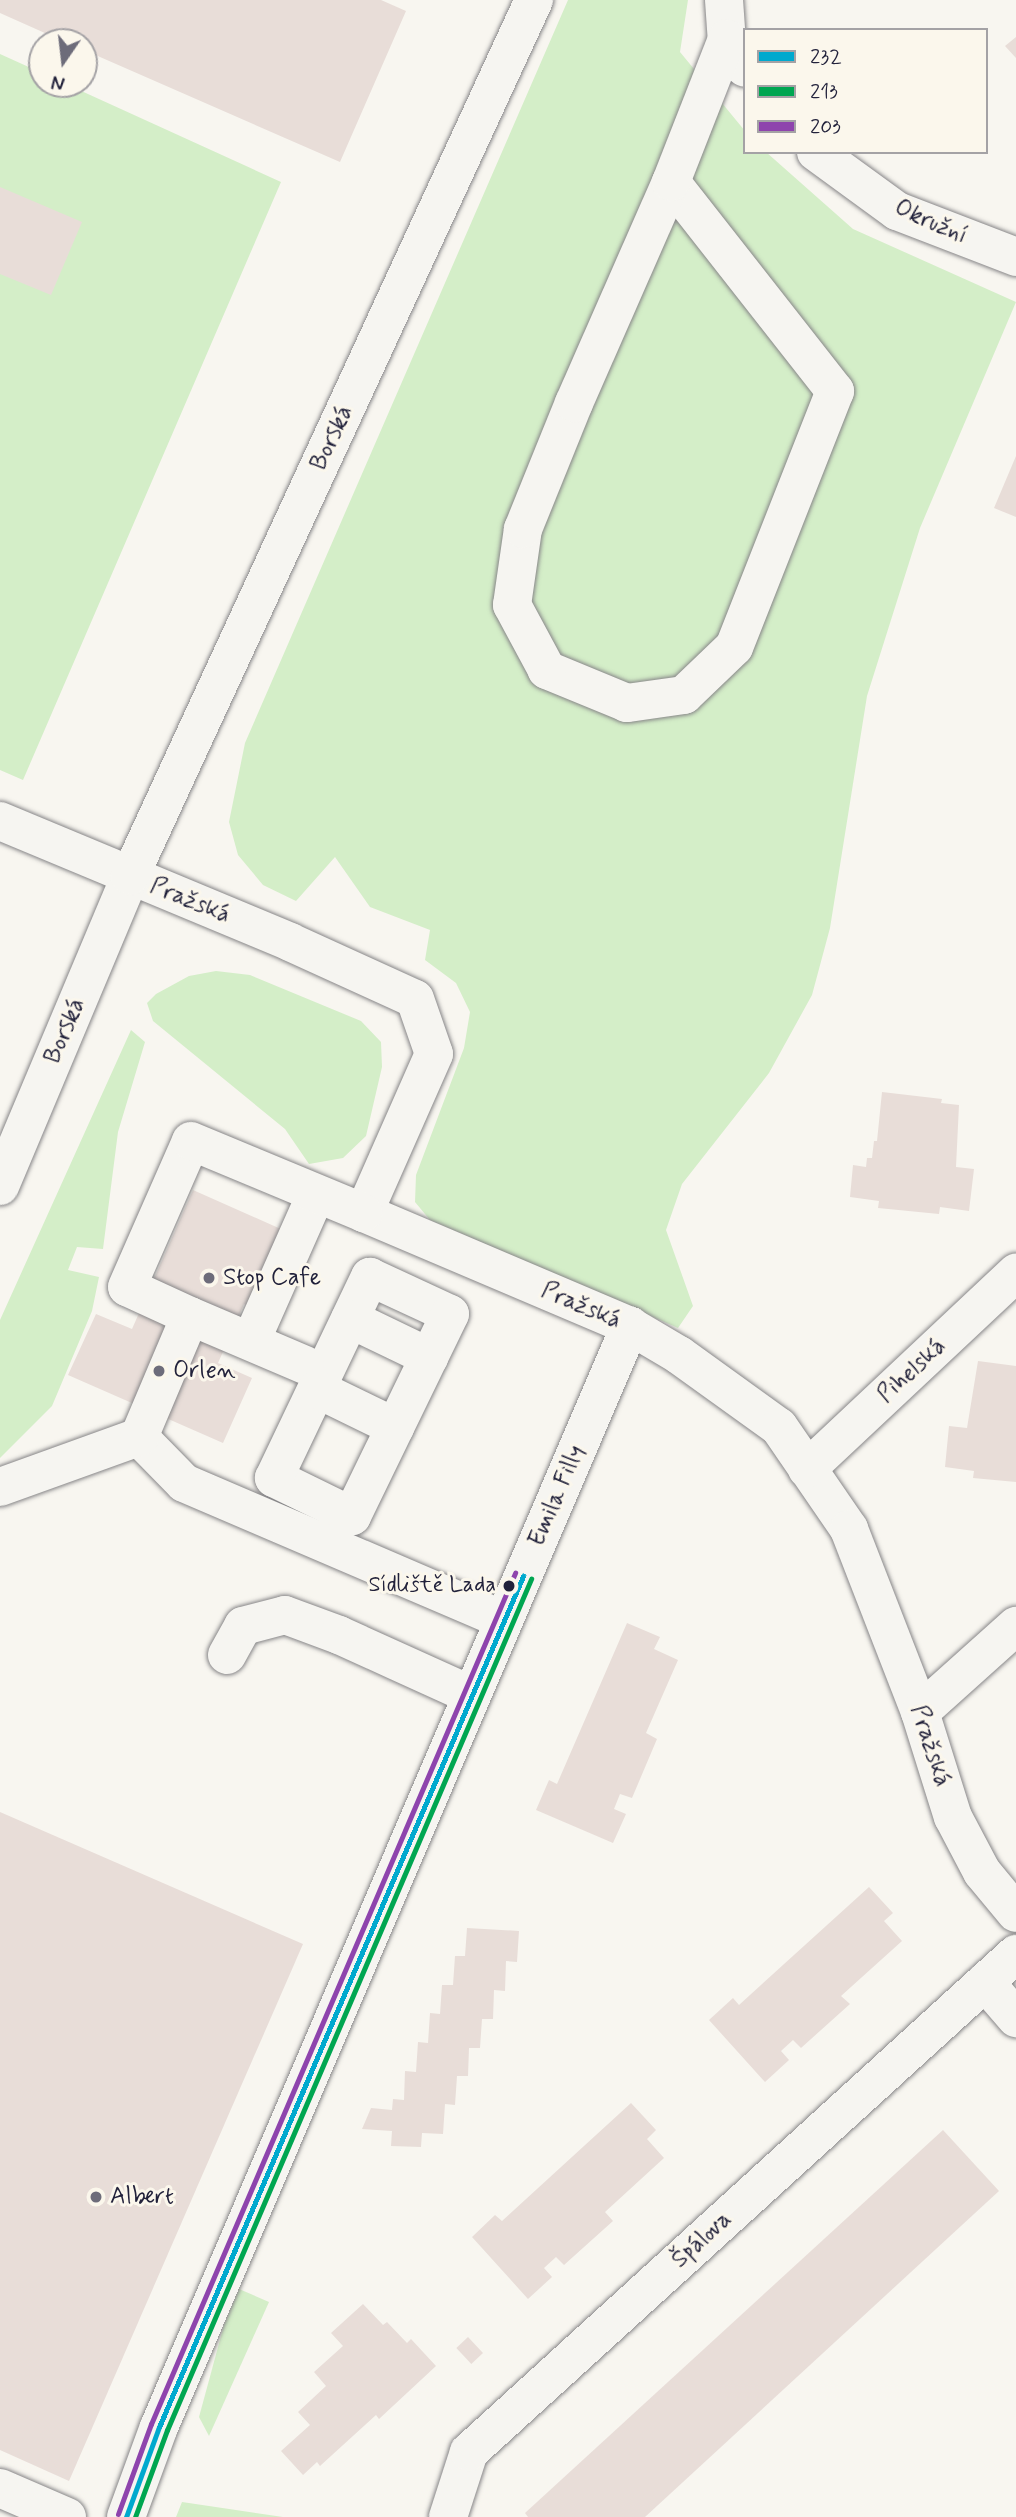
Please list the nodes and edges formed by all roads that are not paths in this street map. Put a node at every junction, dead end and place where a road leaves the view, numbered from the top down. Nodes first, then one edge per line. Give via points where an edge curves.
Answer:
1 (534, 0) edge
2 (724, 0) edge
3 (736, 53) edge
4 (819, 154) edge
5 (671, 182) junction
6 (1016, 257) edge
7 (0, 821) edge
8 (130, 876) junction
9 (0, 1186) edge
10 (316, 1194) junction
11 (380, 1219) junction
12 (469, 1257) junction
13 (1016, 1273) edge
14 (393, 1288) junction
15 (431, 1305) junction
16 (190, 1315) junction
17 (350, 1319) junction
18 (630, 1326) junction
19 (251, 1341) junction
20 (429, 1357) junction
21 (311, 1377) junction
22 (395, 1427) junction
23 (139, 1437) junction
24 (807, 1469) junction
25 (0, 1487) edge
26 (504, 1620) junction
27 (1016, 1626) edge
28 (227, 1655) dead end
29 (471, 1695) junction
30 (920, 1712) junction
31 (1016, 1913) edge
32 (1016, 1954) edge
33 (985, 1982) junction
34 (1016, 2018) edge
35 (0, 2488) edge
36 (67, 2517) edge
37 (126, 2517) edge
38 (447, 2517) edge

1 - 8 street, Borská
2 - 3 street
3 - 5 street
4 - 6 street, Okružní via 897,211
5 - 5 street via 523,529 513,605 547,670 627,703 684,695 734,647 835,391
7 - 8 street
8 - 9 street, Borská
8 - 11 street, Pražská via 415,999 434,1054
10 - 11 street
10 - 16 street via 191,1141 127,1287
10 - 19 street
11 - 12 street, Pražská
11 - 14 street
12 - 15 street
12 - 18 street, Pražská
13 - 24 street, Pihelská
14 - 15 street
14 - 17 street via 370,1277
15 - 20 street via 450,1314
16 - 19 street
16 - 23 street
17 - 20 street
17 - 21 street
18 - 24 street, Pražská via 779,1427
18 - 26 street, Emila Filly
19 - 21 street
20 - 22 street
21 - 22 street
21 - 22 street via 274,1478 352,1516
23 - 25 street
23 - 26 street via 184,1483
24 - 30 street, Pražská via 849,1529
26 - 29 street, Emila Filly
27 - 30 street
28 - 29 street via 243,1626 285,1615
29 - 37 street, Emila Filly via 159,2427
30 - 31 street, Pražská via 953,1817 982,1872
32 - 33 street, Špálova
33 - 34 street
33 - 38 street, Špálova via 468,2452
35 - 36 street

